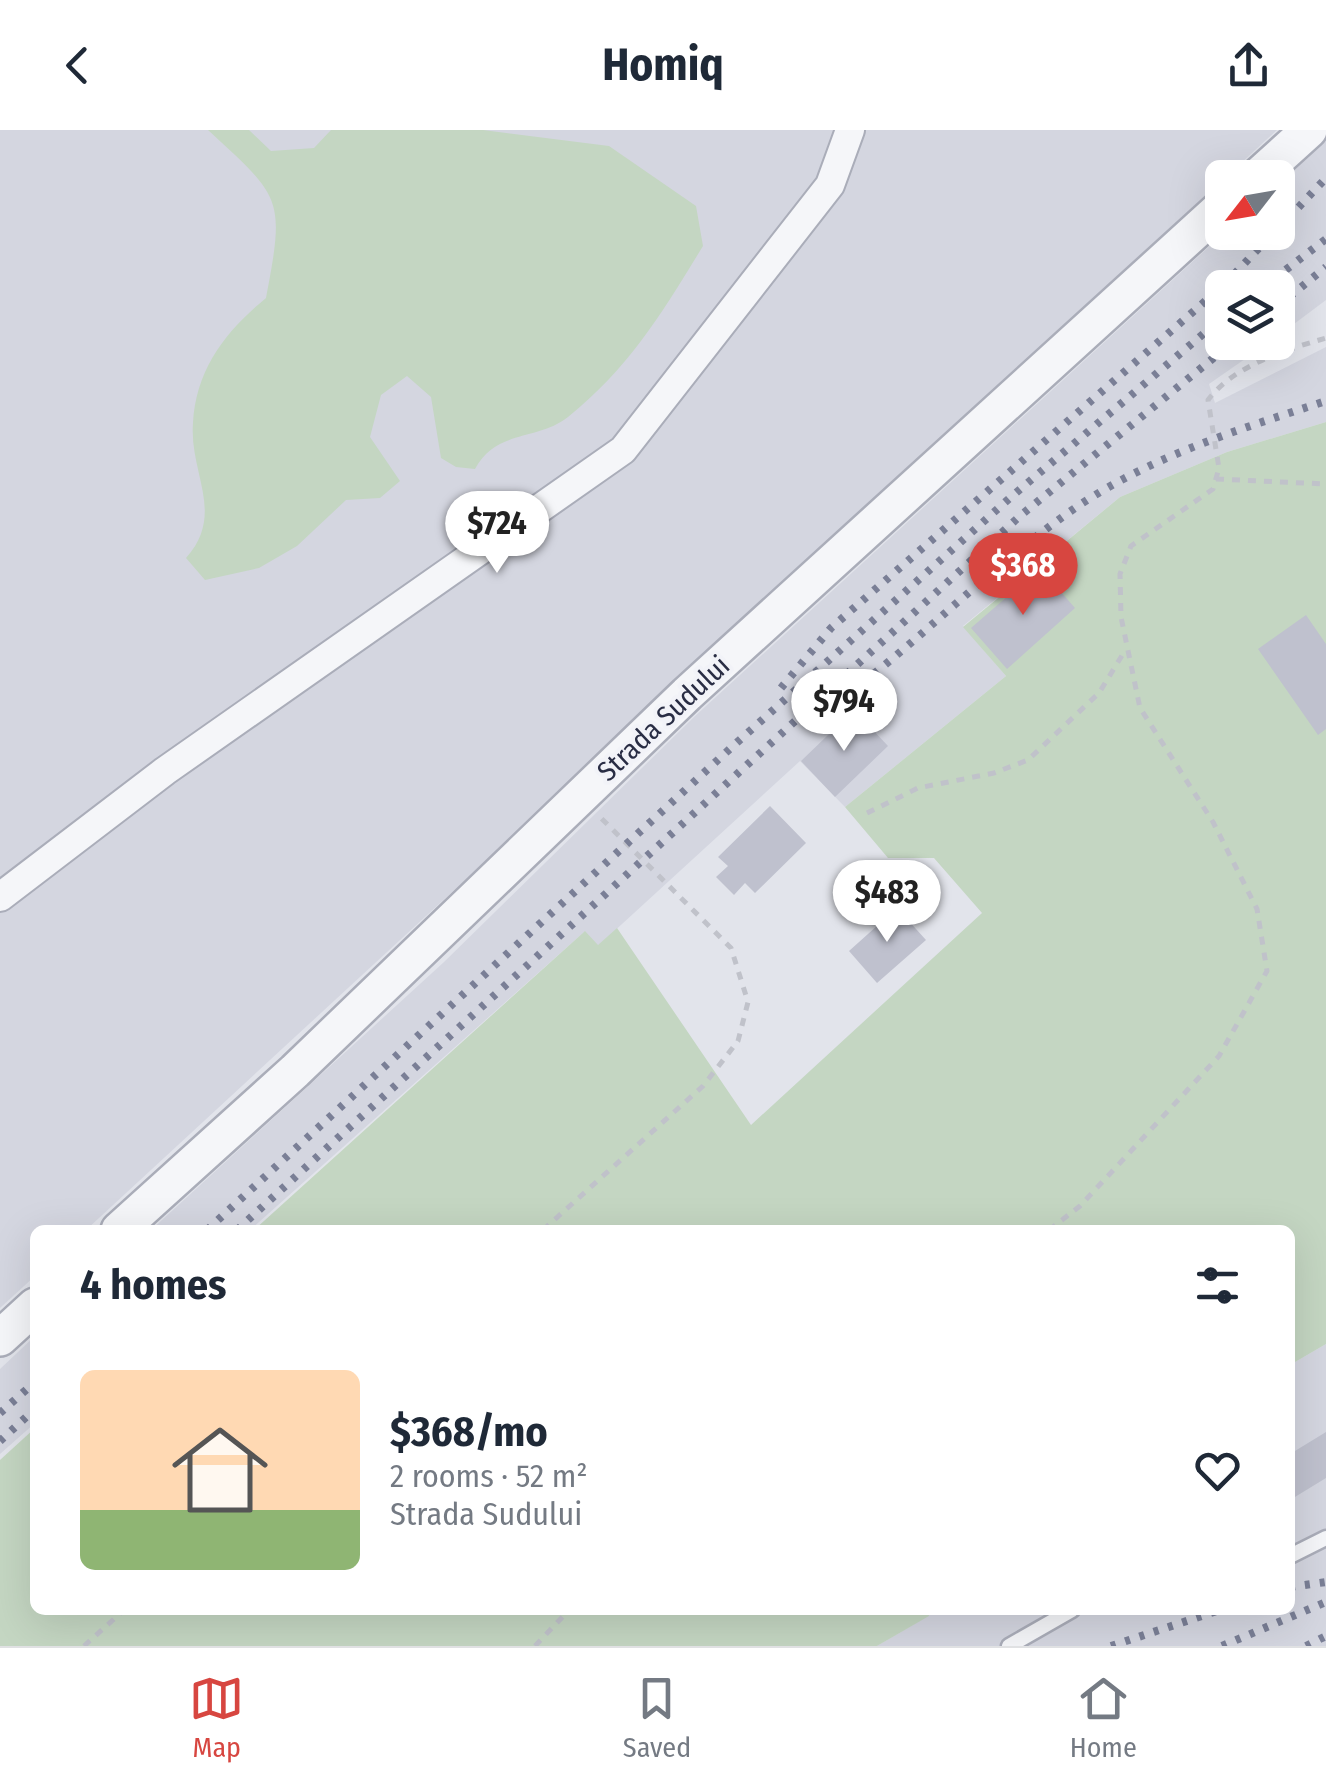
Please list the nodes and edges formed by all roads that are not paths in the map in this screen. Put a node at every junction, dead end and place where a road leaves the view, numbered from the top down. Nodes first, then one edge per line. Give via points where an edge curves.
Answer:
1 (850, 130) edge
2 (1309, 130) edge
3 (1276, 160) edge
4 (1205, 223) edge
5 (0, 897) edge
6 (126, 1225) edge
7 (30, 1311) edge
8 (0, 1338) edge
9 (1326, 1538) edge
10 (1295, 1554) edge
11 (1063, 1615) edge
12 (1009, 1646) edge

1 - 5 street via 830,185 624,450 165,771
2 - 3 street
4 - 6 street, Strada Sudului via 702,680 295,1072
7 - 8 street
9 - 10 lane
11 - 12 lane

